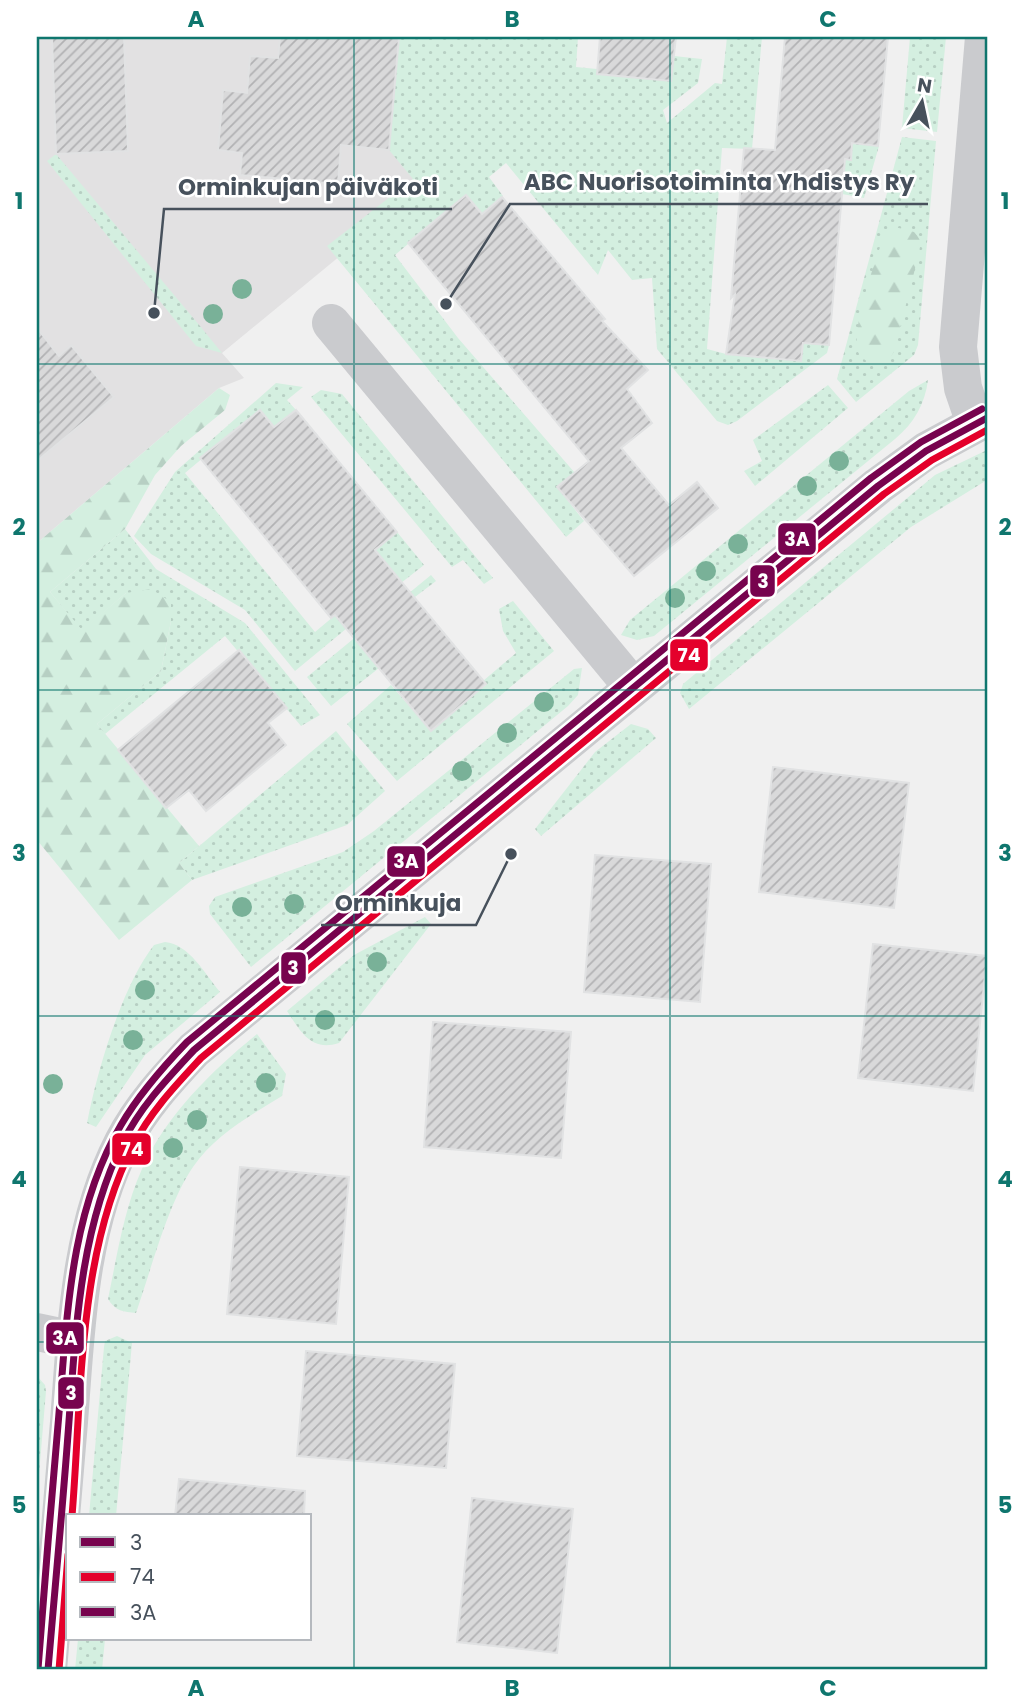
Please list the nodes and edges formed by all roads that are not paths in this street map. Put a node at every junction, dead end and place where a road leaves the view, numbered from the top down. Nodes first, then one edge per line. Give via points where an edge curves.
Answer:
1 (984, 37) edge
2 (331, 323) dead end
3 (981, 421) edge
4 (633, 687) junction
5 (37, 1332) edge
6 (75, 1340) junction
7 (48, 1670) edge

1 - 3 street via 958,347 963,388
2 - 4 street
3 - 4 street via 926,451 878,486
4 - 6 street via 194,1050 163,1083 138,1115 110,1171 94,1219
5 - 6 street
6 - 7 street

